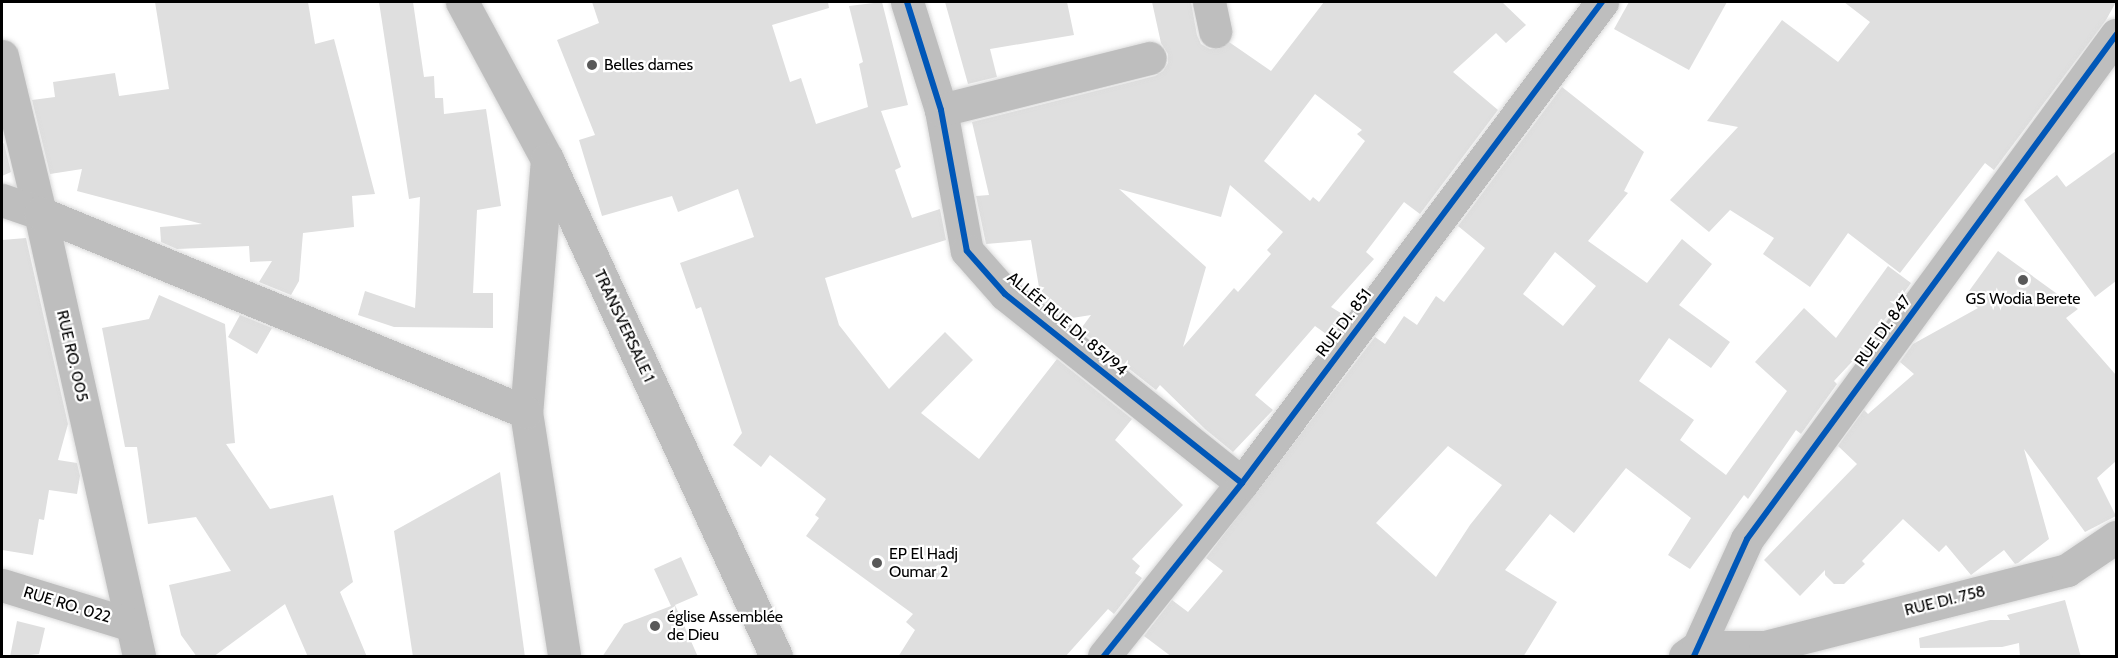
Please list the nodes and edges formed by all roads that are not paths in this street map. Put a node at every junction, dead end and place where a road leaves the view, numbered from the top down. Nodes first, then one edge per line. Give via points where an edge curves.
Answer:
1 (462, 2) edge
2 (907, 2) edge
3 (1602, 2) edge
4 (2116, 35) edge
5 (2, 56) edge
6 (1150, 58) dead end
7 (941, 110) junction
8 (547, 159) junction
9 (2, 200) edge
10 (40, 213) junction
11 (526, 412) junction
12 (1242, 483) junction
13 (2116, 537) edge
14 (2, 585) edge
15 (135, 641) edge
16 (1774, 652) edge
17 (1693, 654) edge
18 (564, 657) edge
19 (776, 657) edge
20 (1104, 657) edge

1 - 8 street, TRANSVERSALE 1
2 - 7 street, ALLÉE RUE DI. 851/94
3 - 12 street, RUE DI. 851
4 - 17 street, RUE DI. 847 via 1747,539
5 - 10 street, RUE RO. 005
6 - 7 street
7 - 12 street, ALLÉE RUE DI. 851/94 via 967,251 1005,294
8 - 11 street
8 - 19 street, TRANSVERSALE 1
9 - 10 street
10 - 11 street
10 - 15 street, RUE RO. 005
11 - 18 street
12 - 20 street, RUE DI. 851
13 - 16 street, RUE DI. 758 via 2067,570
14 - 15 street, RUE RO. 022
16 - 17 street, RUE DI. 758

